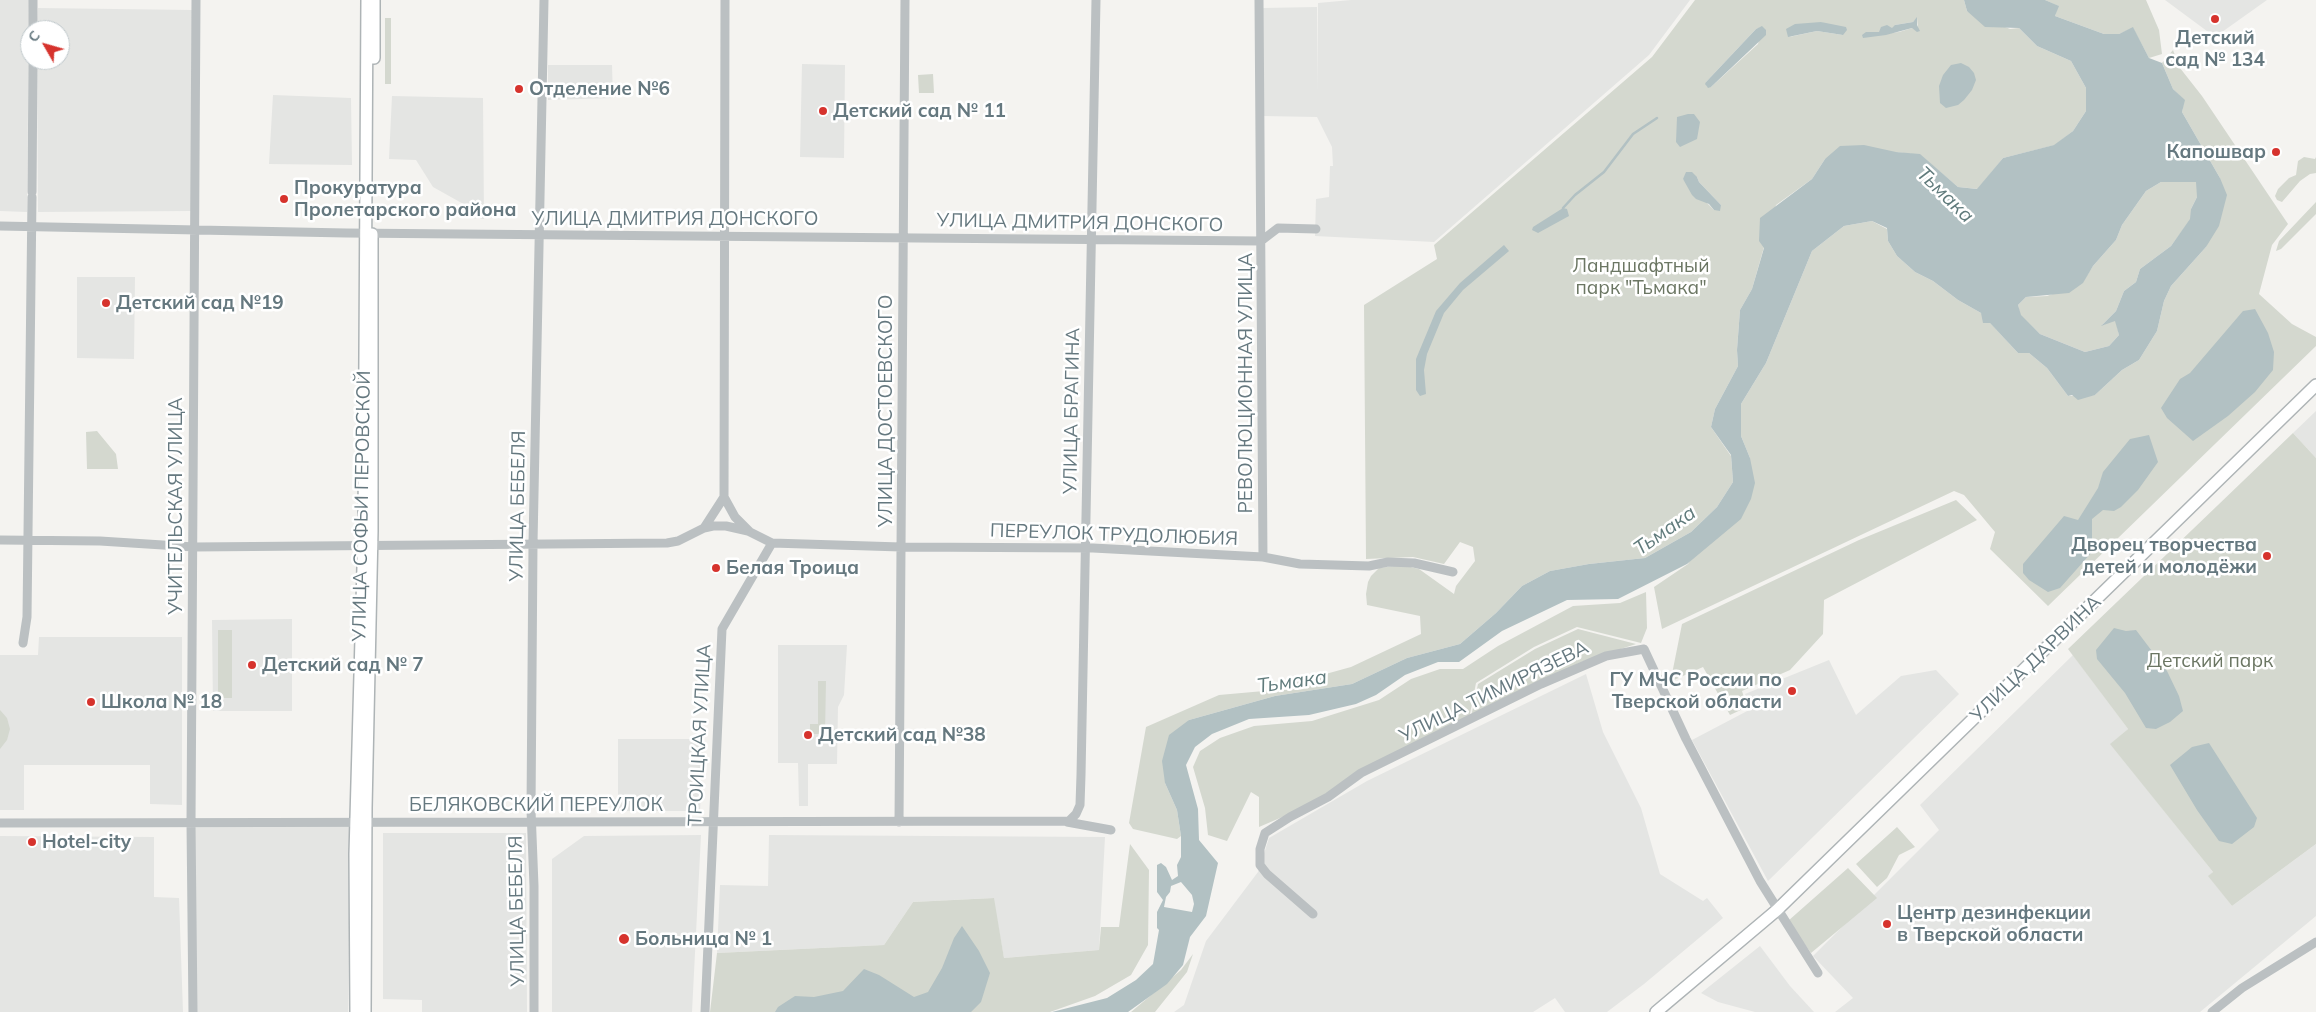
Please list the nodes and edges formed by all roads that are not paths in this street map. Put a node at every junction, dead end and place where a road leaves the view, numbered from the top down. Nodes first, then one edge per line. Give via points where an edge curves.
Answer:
1 (33, 0) edge
2 (196, 0) edge
3 (366, 0) edge
4 (374, 0) edge
5 (544, 0) edge
6 (725, 0) edge
7 (905, 0) edge
8 (1096, 0) edge
9 (1259, 0) edge
10 (33, 20) edge
11 (33, 70) edge
12 (0, 226) edge
13 (32, 227) junction
14 (1316, 229) dead end
15 (195, 230) junction
16 (368, 233) junction
17 (541, 234) junction
18 (725, 235) junction
19 (903, 237) junction
20 (1092, 239) junction
21 (1261, 241) junction
22 (2316, 386) edge
23 (724, 497) junction
24 (704, 528) junction
25 (750, 532) junction
26 (0, 540) edge
27 (28, 540) junction
28 (533, 543) junction
29 (772, 543) junction
30 (368, 546) junction
31 (194, 547) junction
32 (901, 547) junction
33 (1086, 548) junction
34 (1263, 557) junction
35 (1453, 572) dead end
36 (23, 643) dead end
37 (532, 821) junction
38 (1069, 821) junction
39 (361, 822) junction
40 (712, 822) junction
41 (899, 822) junction
42 (0, 823) edge
43 (191, 823) junction
44 (1112, 830) dead end
45 (1777, 910) junction
46 (1313, 914) dead end
47 (2316, 942) edge
48 (1818, 974) dead end
49 (192, 1012) edge
50 (356, 1012) edge
51 (365, 1012) edge
52 (534, 1012) edge
53 (705, 1012) edge
54 (1656, 1012) edge
55 (2212, 1012) edge

1 - 10 street
2 - 15 street, УЧИТЕЛЬСКАЯ УЛИЦА
3 - 16 main road, УЛИЦА СОФЬИ ПЕРОВСКОЙ
4 - 16 main road, УЛИЦА СОФЬИ ПЕРОВСКОЙ
5 - 17 street, УЛИЦА БЕБЕЛЯ
6 - 18 street
7 - 19 street, УЛИЦА ДОСТОЕВСКОГО
8 - 20 street, УЛИЦА БРАГИНА
9 - 21 street, РЕВОЛЮЦИОННАЯ УЛИЦА
11 - 13 street
12 - 13 street, УЛИЦА ДМИТРИЯ ДОНСКОГО
13 - 15 street, УЛИЦА ДМИТРИЯ ДОНСКОГО
13 - 27 street
14 - 21 street via 1278,228
15 - 16 street, УЛИЦА ДМИТРИЯ ДОНСКОГО
15 - 31 street, УЧИТЕЛЬСКАЯ УЛИЦА
16 - 17 street, УЛИЦА ДМИТРИЯ ДОНСКОГО
16 - 30 main road, УЛИЦА СОФЬИ ПЕРОВСКОЙ
17 - 18 street, УЛИЦА ДМИТРИЯ ДОНСКОГО
17 - 28 street, УЛИЦА БЕБЕЛЯ
18 - 19 street, УЛИЦА ДМИТРИЯ ДОНСКОГО
18 - 23 street
19 - 20 street, УЛИЦА ДМИТРИЯ ДОНСКОГО
19 - 32 street, УЛИЦА ДОСТОЕВСКОГО
20 - 21 street, УЛИЦА ДМИТРИЯ ДОНСКОГО
20 - 33 street, УЛИЦА БРАГИНА
21 - 34 street, РЕВОЛЮЦИОННАЯ УЛИЦА
22 - 45 main road, УЛИЦА ДАРВИНА
23 - 24 street
23 - 25 street via 735,517
24 - 25 street via 720,525
24 - 28 street via 667,543
25 - 29 street
26 - 27 street
27 - 31 street via 100,540
27 - 36 street via 27,617
28 - 30 street
28 - 37 street, УЛИЦА БЕБЕЛЯ
29 - 32 street, ПЕРЕУЛОК ТРУДОЛЮБИЯ
29 - 40 street, ТРОИЦКАЯ УЛИЦА via 722,630
30 - 31 street
30 - 39 main road, УЛИЦА СОФЬИ ПЕРОВСКОЙ
31 - 43 street, УЧИТЕЛЬСКАЯ УЛИЦА
32 - 33 street, ПЕРЕУЛОК ТРУДОЛЮБИЯ
32 - 41 street, УЛИЦА ДОСТОЕВСКОГО
33 - 34 street, ПЕРЕУЛОК ТРУДОЛЮБИЯ
33 - 38 street, УЛИЦА БРАГИНА via 1080,803
34 - 35 street, ПЕРЕУЛОК ТРУДОЛЮБИЯ via 1300,564 1369,566 1414,562
37 - 39 street, БЕЛЯКОВСКИЙ ПЕРЕУЛОК
37 - 40 street, БЕЛЯКОВСКИЙ ПЕРЕУЛОК
37 - 52 street, УЛИЦА БЕБЕЛЯ
38 - 41 street, БЕЛЯКОВСКИЙ ПЕРЕУЛОК
38 - 44 street, БЕЛЯКОВСКИЙ ПЕРЕУЛОК
39 - 43 street, БЕЛЯКОВСКИЙ ПЕРЕУЛОК
39 - 50 main road, УЛИЦА СОФЬИ ПЕРОВСКОЙ
39 - 51 main road, УЛИЦА СОФЬИ ПЕРОВСКОЙ
40 - 41 street, БЕЛЯКОВСКИЙ ПЕРЕУЛОК
40 - 53 street, ТРОИЦКАЯ УЛИЦА
42 - 43 street, БЕЛЯКОВСКИЙ ПЕРЕУЛОК
43 - 49 street, УЧИТЕЛЬСКАЯ УЛИЦА
45 - 46 street, УЛИЦА ТИМИРЯЗЕВА via 1686,739 1644,649 1606,656 1541,684 1361,773 1328,797 1265,833 1260,865
45 - 48 street, УЛИЦА ТИМИРЯЗЕВА
45 - 54 main road, УЛИЦА ДАРВИНА
47 - 55 street via 2242,988

